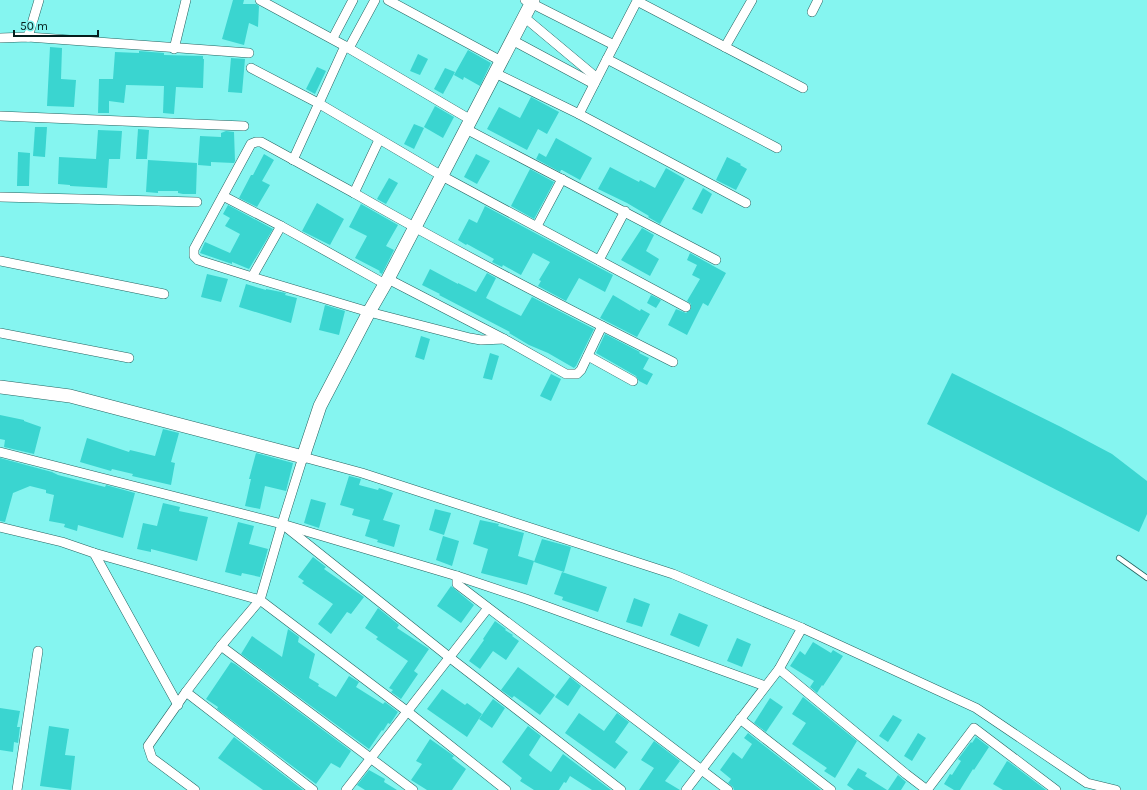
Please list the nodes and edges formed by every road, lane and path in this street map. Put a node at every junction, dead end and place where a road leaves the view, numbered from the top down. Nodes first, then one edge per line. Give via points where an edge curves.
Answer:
1 (39, 0) edge
2 (186, 0) edge
3 (260, 0) edge
4 (353, 0) edge
5 (375, 0) edge
6 (388, 0) edge
7 (637, 0) edge
8 (752, 0) edge
9 (818, 0) edge
10 (530, 1) edge
11 (812, 12) dead end
12 (524, 18) junction
13 (28, 37) junction
14 (0, 38) edge
15 (333, 38) junction
16 (512, 40) junction
17 (614, 45) junction
18 (347, 47) junction
19 (725, 47) junction
20 (174, 49) junction
21 (249, 53) dead end
22 (607, 59) junction
23 (501, 61) junction
24 (251, 68) dead end
25 (495, 73) junction
26 (595, 81) junction
27 (803, 88) dead end
28 (318, 103) junction
29 (579, 114) junction
30 (0, 116) edge
31 (468, 125) junction
32 (244, 126) dead end
33 (379, 140) junction
34 (777, 148) dead end
35 (293, 160) junction
36 (442, 176) junction
37 (562, 179) junction
38 (354, 193) junction
39 (223, 196) junction
40 (0, 197) edge
41 (197, 202) dead end
42 (746, 203) dead end
43 (625, 211) junction
44 (281, 226) junction
45 (537, 226) junction
46 (414, 228) junction
47 (599, 260) junction
48 (716, 260) dead end
49 (0, 261) edge
50 (252, 277) junction
51 (386, 282) junction
52 (164, 294) dead end
53 (686, 307) dead end
54 (369, 312) junction
55 (602, 326) junction
56 (0, 333) edge
57 (504, 340) junction
58 (588, 356) junction
59 (130, 358) dead end
60 (674, 362) dead end
61 (633, 381) dead end
62 (0, 387) edge
63 (0, 452) edge
64 (303, 457) junction
65 (282, 524) junction
66 (0, 527) edge
67 (94, 553) junction
68 (1119, 558) dead end
69 (457, 576) junction
70 (1147, 578) edge
71 (260, 600) junction
72 (488, 608) junction
73 (802, 628) junction
74 (221, 646) junction
75 (38, 650) dead end
76 (449, 657) junction
77 (779, 668) junction
78 (765, 686) junction
79 (186, 692) junction
80 (178, 705) junction
81 (408, 712) junction
82 (740, 719) junction
83 (370, 758) junction
84 (702, 770) junction
85 (180, 779) junction
86 (17, 790) edge
87 (183, 790) edge
88 (195, 790) edge
89 (313, 790) edge
90 (346, 790) edge
91 (413, 790) edge
92 (506, 790) edge
93 (621, 790) edge
94 (686, 790) edge
95 (728, 790) edge
96 (831, 790) edge
97 (927, 790) edge
98 (1056, 790) edge
99 (1116, 790) edge

1 - 13 street
2 - 20 street
3 - 15 street
4 - 15 street
5 - 18 street
6 - 23 street
7 - 17 street
7 - 19 street
8 - 19 street
9 - 11 street
10 - 12 street
10 - 17 street
12 - 16 street
12 - 26 street
13 - 14 street
13 - 20 street
15 - 18 street
16 - 23 street
16 - 26 street
17 - 22 street
18 - 28 street
18 - 31 street
19 - 27 street
20 - 21 street
22 - 26 street
22 - 34 street
23 - 25 street
24 - 28 street
25 - 29 street
25 - 31 street
26 - 29 street
28 - 33 street
28 - 35 street
29 - 42 street
30 - 32 street
31 - 36 street
31 - 37 street
33 - 36 street
33 - 38 street
35 - 38 street
35 - 39 street via 261,142 251,144
36 - 45 street
36 - 46 street
37 - 43 street
37 - 45 street
38 - 46 street
39 - 44 street
39 - 50 street via 194,249 194,256 198,260
40 - 41 street
43 - 47 street
43 - 48 street
44 - 50 street
44 - 51 street
45 - 47 street
46 - 51 street
46 - 55 street
47 - 53 street
49 - 52 street
50 - 54 street
51 - 54 street
51 - 57 street
54 - 57 street via 470,338
54 - 64 street via 320,406
55 - 58 street
55 - 60 street
56 - 59 street
57 - 58 street via 566,374 577,374
58 - 61 street
62 - 64 street via 70,396
63 - 65 street
64 - 65 street
64 - 73 street via 362,472 673,574
65 - 69 street
65 - 71 street
65 - 76 street
66 - 67 street via 62,542
67 - 71 street
67 - 80 street
68 - 70 lane
69 - 72 street via 457,584
69 - 78 street via 526,598
71 - 74 street
71 - 81 street
72 - 76 street
72 - 84 street
73 - 77 street
73 - 99 street via 976,708 1087,783
74 - 79 street
74 - 83 street
75 - 86 street
76 - 81 street
76 - 93 street
77 - 78 street
77 - 97 street
78 - 82 street
79 - 80 street
79 - 89 street
80 - 85 street via 148,746 152,758
81 - 83 street
81 - 92 street
82 - 84 street
82 - 96 street
83 - 90 street
83 - 91 street
84 - 94 street
84 - 95 street
85 - 87 street
85 - 88 street
97 - 98 street via 974,728

